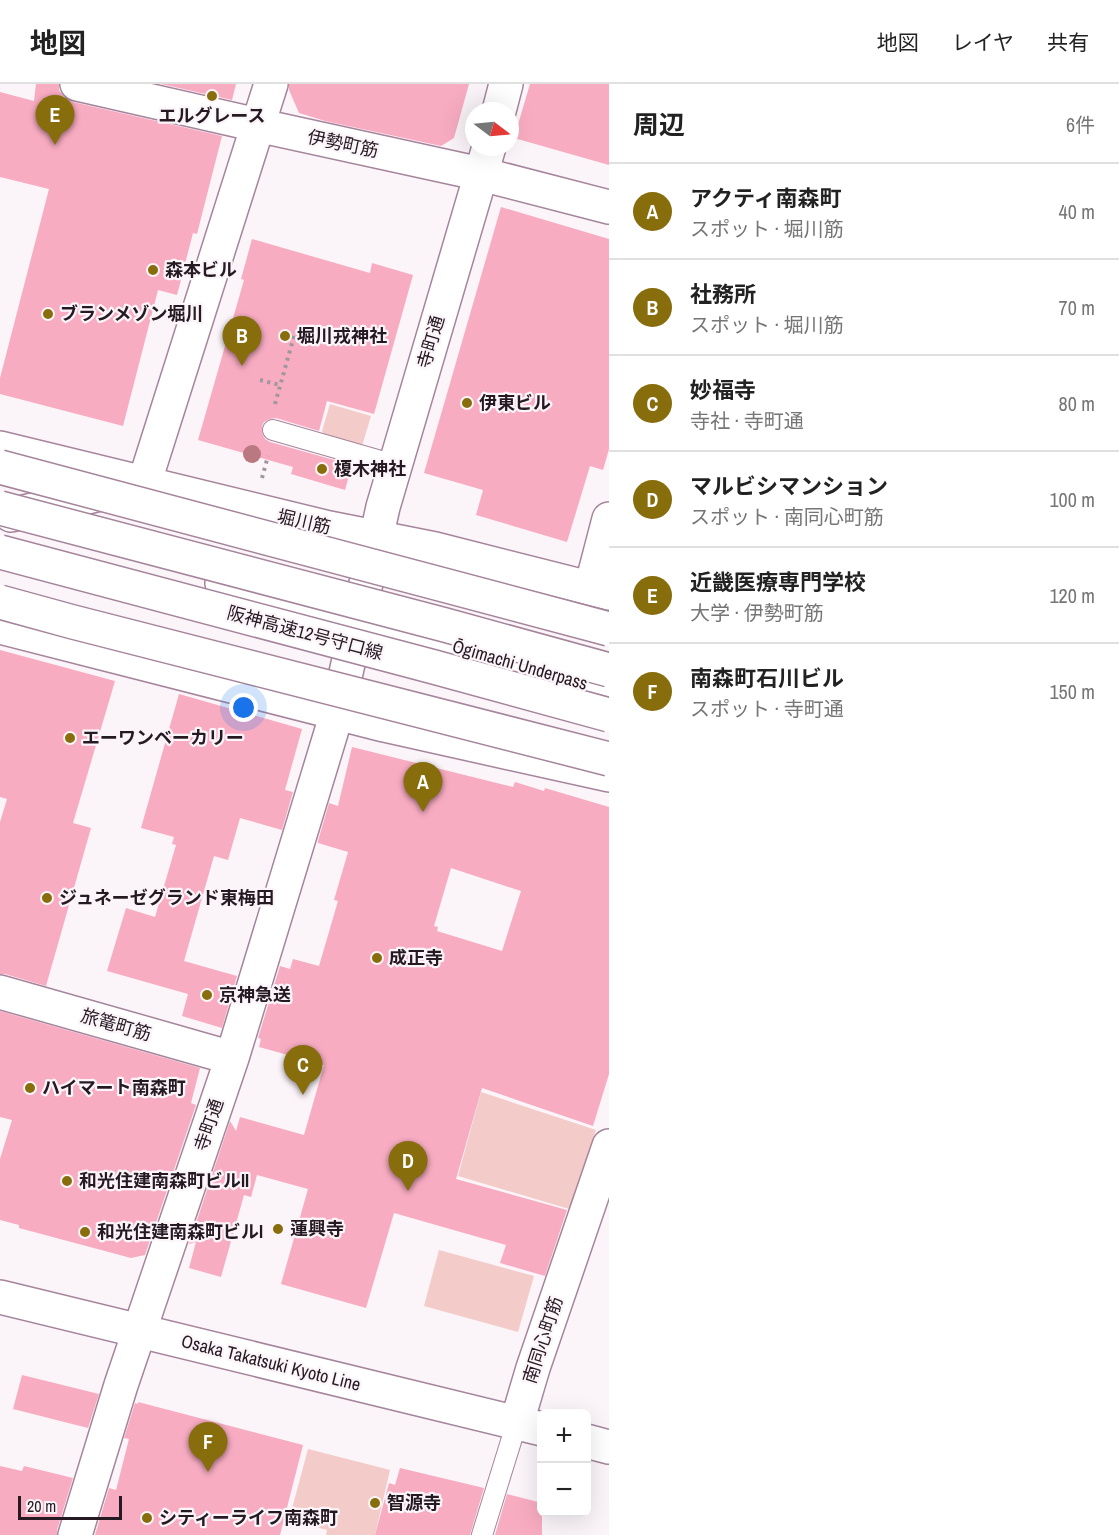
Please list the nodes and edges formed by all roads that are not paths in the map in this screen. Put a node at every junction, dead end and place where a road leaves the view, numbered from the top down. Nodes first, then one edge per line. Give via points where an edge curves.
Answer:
1 (77, 84) edge
2 (271, 84) edge
3 (506, 84) edge
4 (501, 102) edge
5 (257, 125) junction
6 (485, 160) edge
7 (609, 207) edge
8 (273, 430) dead end
9 (0, 448) edge
10 (395, 465) junction
11 (0, 466) edge
12 (144, 484) junction
13 (0, 508) edge
14 (0, 517) edge
15 (609, 519) edge
16 (0, 524) edge
17 (376, 537) junction
18 (0, 552) edge
19 (600, 591) edge
20 (0, 602) edge
21 (358, 620) junction
22 (0, 627) edge
23 (609, 629) edge
24 (609, 670) edge
25 (609, 690) edge
26 (337, 713) junction
27 (609, 716) edge
28 (609, 759) edge
29 (609, 775) edge
30 (0, 992) edge
31 (231, 1058) junction
32 (609, 1146) edge
33 (0, 1297) edge
34 (139, 1330) junction
35 (529, 1426) edge
36 (591, 1442) edge
37 (609, 1447) edge
38 (75, 1535) edge
39 (482, 1535) edge

1 - 5 main road, 伊勢町筋
2 - 5 main road
3 - 4 main road
5 - 6 main road, 伊勢町筋
5 - 12 main road
6 - 7 main road, 伊勢町筋
6 - 10 main road, 寺町通
8 - 10 lane
9 - 12 main road, 堀川筋
10 - 17 main road, 寺町通
11 - 23 main road, bridge
12 - 14 main road
12 - 17 main road, 堀川筋
13 - 24 main road, bridge
15 - 19 main road
16 - 21 main road, Ōgimachi Underpass
17 - 19 main road, 堀川筋
17 - 21 main road, 寺町通
18 - 27 main road, 阪神高速12号守口線, bridge
20 - 28 main road, bridge
21 - 25 main road, Ōgimachi Underpass
21 - 26 main road, 寺町通
22 - 26 main road
26 - 29 main road
26 - 31 main road, 寺町通
30 - 31 main road, 旅篭町筋
31 - 34 main road, 寺町通
32 - 35 main road, 南同心町筋 via 533,1368
33 - 34 main road, Osaka Takatsuki Kyoto Line
34 - 35 main road, Osaka Takatsuki Kyoto Line
34 - 38 main road, 寺町通
35 - 39 lane, 南同心町筋
36 - 37 main road

